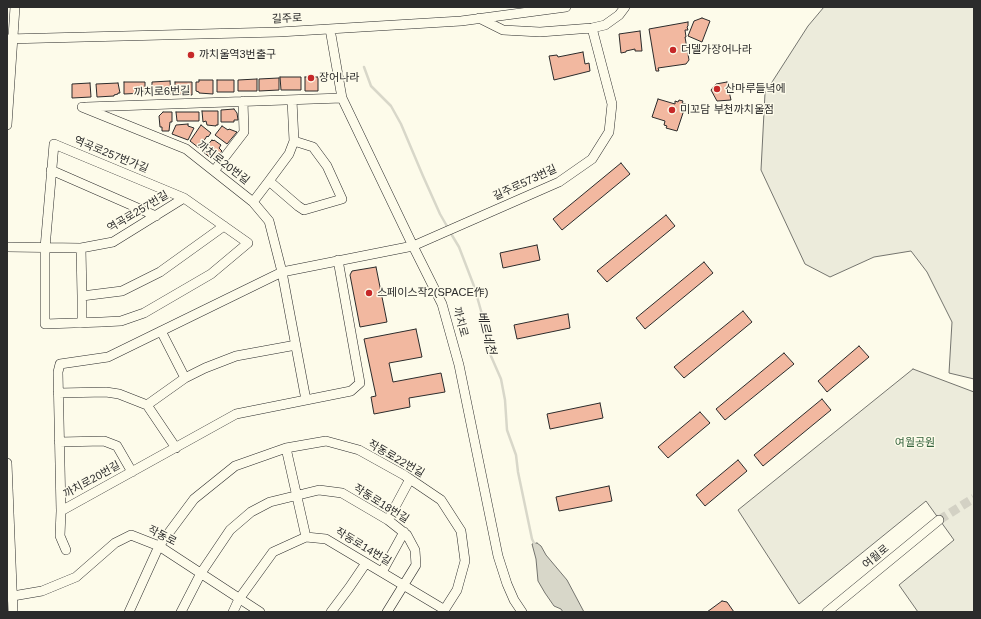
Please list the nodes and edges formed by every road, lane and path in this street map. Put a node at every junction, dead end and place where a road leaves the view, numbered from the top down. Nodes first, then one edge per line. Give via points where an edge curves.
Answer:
1 (15, 7) edge
2 (566, 7) edge
3 (625, 7) edge
4 (479, 18) junction
5 (592, 28) junction
6 (330, 29) junction
7 (10, 39) edge
8 (342, 98) junction
9 (292, 100) junction
10 (243, 101) junction
11 (82, 108) joint
12 (7, 125) edge
13 (294, 141) junction
14 (52, 170) junction
15 (214, 172) junction
16 (269, 181) junction
17 (184, 198) junction
18 (253, 202) junction
19 (156, 216) junction
20 (224, 226) junction
21 (413, 246) junction
22 (7, 248) edge
23 (45, 248) junction
24 (81, 248) junction
25 (338, 260) junction
26 (282, 272) junction
27 (82, 296) junction
28 (82, 323) junction
29 (161, 330) junction
30 (296, 345) junction
31 (185, 378) junction
32 (58, 393) junction
33 (306, 400) junction
34 (147, 405) junction
35 (60, 442) junction
36 (176, 448) junction
37 (286, 448) junction
38 (7, 463) edge
39 (132, 472) junction
40 (410, 479) junction
41 (296, 494) junction
42 (61, 511) junction
43 (388, 520) junction
44 (939, 520) tunnel mouth
45 (404, 532) junction
46 (306, 537) junction
47 (159, 546) junction
48 (66, 550) dead end
49 (366, 563) junction
50 (382, 572) junction
51 (201, 573) junction
52 (404, 585) junction
53 (9, 597) edge
54 (239, 599) junction
55 (444, 611) edge
56 (13, 612) edge
57 (129, 612) edge
58 (181, 612) edge
59 (233, 612) edge
60 (260, 612) edge
61 (331, 612) edge
62 (388, 612) edge
63 (522, 612) edge
64 (827, 612) edge

1 - 7 street
2 - 4 street, 길주로
3 - 5 street via 605,25
4 - 5 street via 503,30 540,32
4 - 6 street, 길주로
5 - 21 street, 길주로573번길 via 612,104 609,132 592,159 559,182
6 - 7 street, 길주로
6 - 8 street, 까치로
7 - 12 street
8 - 9 street, 까치로6번길
8 - 21 street, 까치로
9 - 10 street, 까치로6번길
9 - 13 street
10 - 11 street, 까치로6번길
10 - 15 street via 244,132
11 - 15 street, 까치로20번길 via 186,150
13 - 16 street
13 - 16 street via 313,147 327,166 342,199 304,210
14 - 17 street, 역곡로257번가길 via 54,144
14 - 19 street
14 - 23 street, 역곡로257번가길
15 - 18 street, 까치로20번길
16 - 18 street
17 - 19 street, 역곡로257번길
17 - 20 street, 역곡로257번가길
18 - 26 street, 까치로20번길 via 269,221
19 - 24 street, 역곡로257번길 via 113,242
20 - 27 street via 160,272 122,291
20 - 28 street, 역곡로257번가길 via 248,243 211,274 144,313 121,321
21 - 25 street, 까치로20번길
21 - 63 street, 까치로 via 442,304 459,365 498,556 507,584
22 - 23 street, 역곡로257번길
23 - 24 street, 역곡로257번길
23 - 28 street, 역곡로257번가길 via 45,324
24 - 27 street
25 - 26 street, 까치로20번길
25 - 33 street via 360,382 351,391
26 - 29 street, 까치로20번길
26 - 30 street, 까치로20번길
27 - 28 street
29 - 31 street
29 - 32 street, 까치로20번길 via 108,357 60,364
30 - 31 street via 236,356
30 - 33 street, 까치로20번길
31 - 34 street
32 - 34 street via 106,392 119,394
32 - 35 street, 까치로20번길
33 - 36 street, 까치로20번길 via 236,414
34 - 36 street
35 - 39 street, 까치로20번길 via 104,441 117,446
35 - 42 street, 까치로20번길
36 - 39 street, 까치로20번길
37 - 40 street, 작동로22번길 via 326,442 358,450
37 - 41 street
37 - 47 street, 작동로22번길 via 235,466 194,499
38 - 53 street
39 - 42 street, 까치로20번길
40 - 43 street
40 - 55 street, 작동로22번길 via 441,500 461,531 465,561 457,590
41 - 43 street, 작동로18번길 via 319,490 342,493
41 - 46 street
41 - 51 street, 작동로18번길 via 270,502 251,512 230,530
42 - 48 street via 60,536
43 - 45 street, 작동로18번길
44 - 64 street, 여월로
45 - 50 street
45 - 52 street, 작동로18번길 via 415,550 416,565
46 - 49 street, 작동로14번길 via 326,538
46 - 54 street, 작동로14번길 via 273,552
47 - 51 street, 작동로
47 - 53 street, 작동로 via 131,535 115,543 76,577 42,591
47 - 57 street, 작동로22번길
49 - 50 street, 작동로14번길
49 - 61 street
50 - 52 street, 작동로14번길
51 - 54 street, 작동로
51 - 58 street, 작동로18번길
52 - 55 street, 작동로14번길
52 - 62 street, 작동로18번길
53 - 56 street
54 - 59 street, 작동로14번길
54 - 60 street, 작동로

